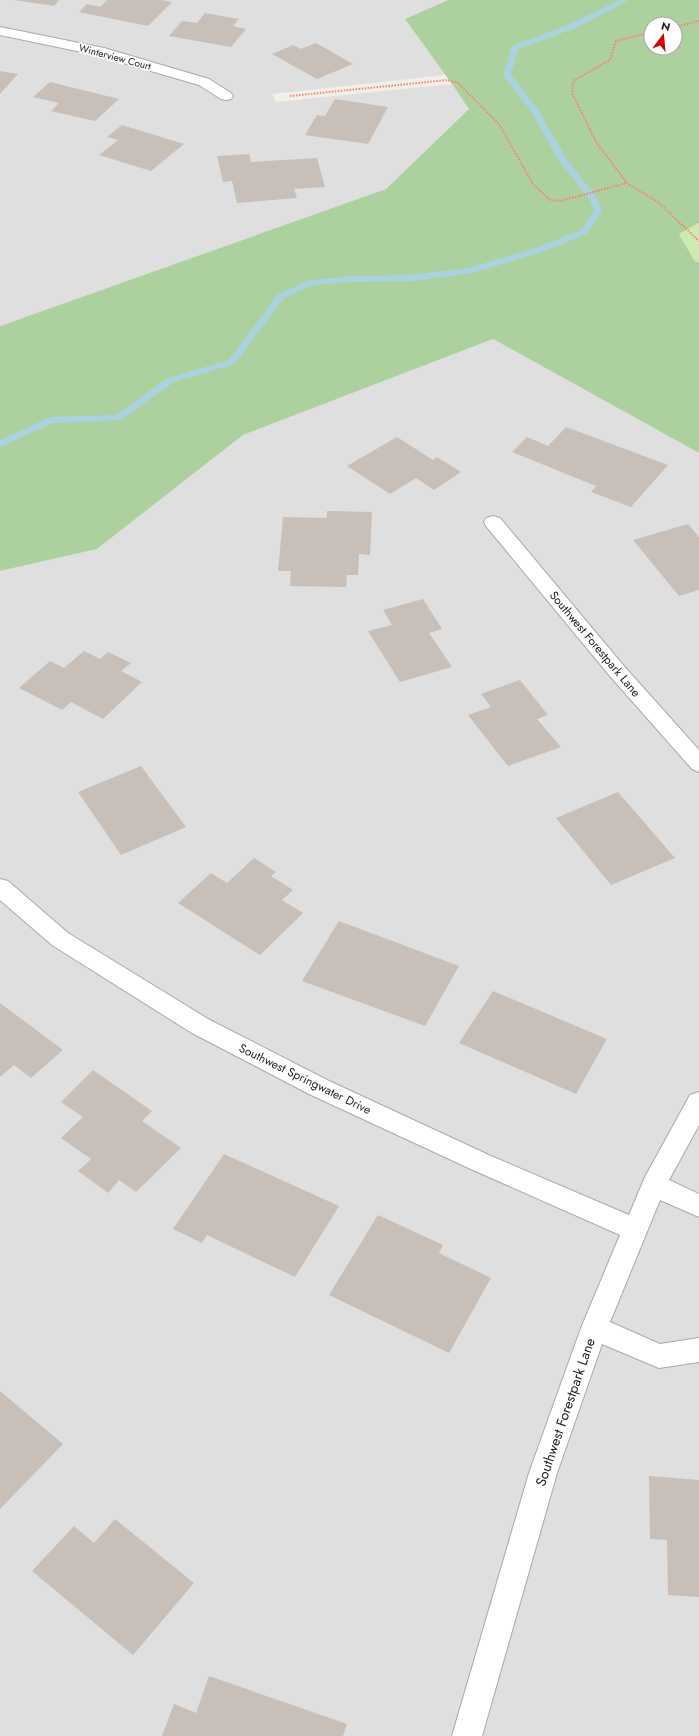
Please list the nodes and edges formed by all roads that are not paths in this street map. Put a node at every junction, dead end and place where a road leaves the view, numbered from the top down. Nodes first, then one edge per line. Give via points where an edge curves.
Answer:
1 (0, 31) edge
2 (226, 96) dead end
3 (493, 522) dead end
4 (699, 764) edge
5 (0, 887) edge
6 (699, 1102) edge
7 (654, 1185) junction
8 (699, 1206) edge
9 (635, 1230) junction
10 (594, 1328) junction
11 (699, 1350) edge
12 (467, 1736) edge

1 - 2 street, Winterview Court via 99,51 204,82
3 - 4 street, Southwest Forestpark Lane via 616,670
5 - 9 street, Southwest Springwater Drive via 60,939 200,1026 325,1090
6 - 7 street, Southwest Forestpark Lane
7 - 8 street
7 - 9 street, Southwest Forestpark Lane
9 - 10 street, Southwest Forestpark Lane
10 - 11 street via 659,1356
10 - 12 street, Southwest Forestpark Lane via 543,1473

